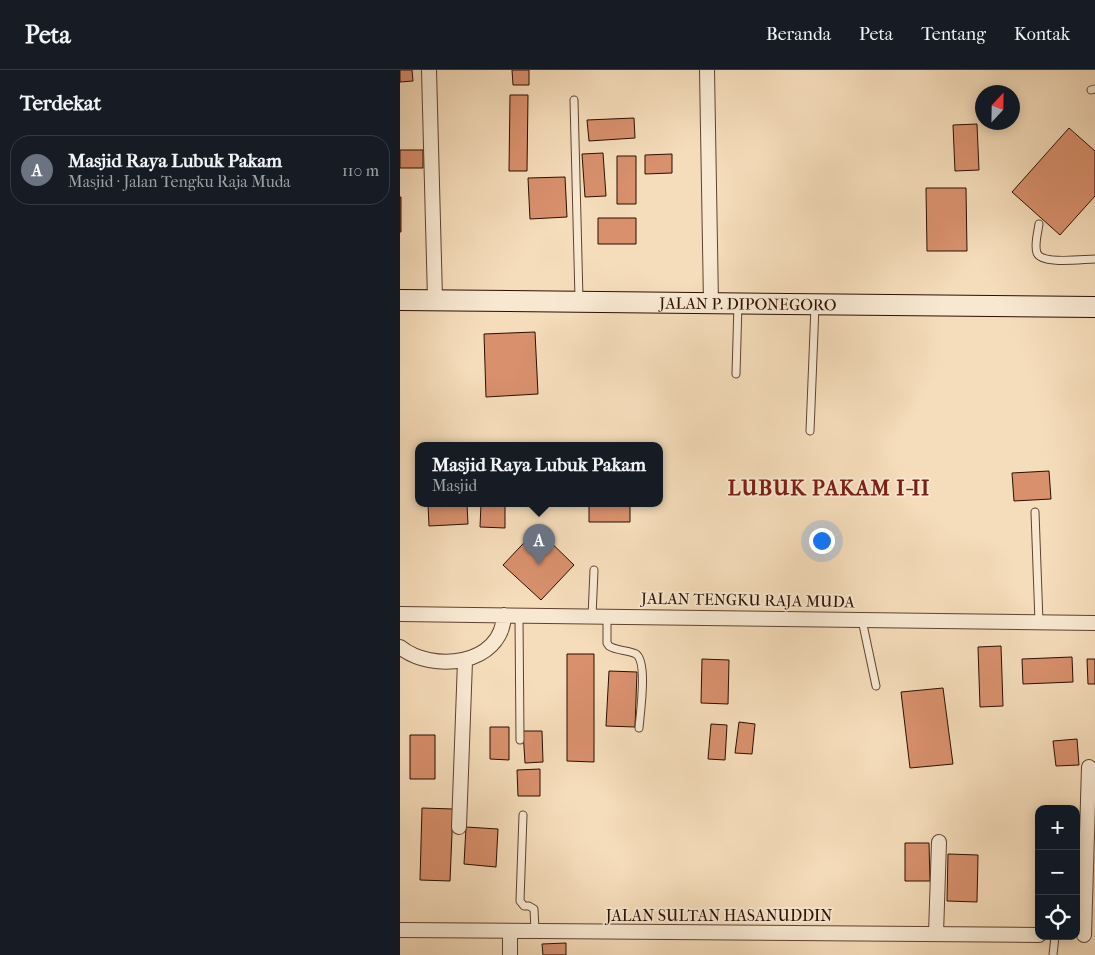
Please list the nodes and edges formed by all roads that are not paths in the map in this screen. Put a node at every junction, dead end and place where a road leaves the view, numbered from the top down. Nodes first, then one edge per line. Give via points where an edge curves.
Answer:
1 (429, 70) edge
2 (707, 70) edge
3 (574, 100) dead end
4 (1038, 224) dead end
5 (1095, 259) edge
6 (435, 299) junction
7 (400, 300) edge
8 (580, 302) junction
9 (711, 303) junction
10 (815, 303) junction
11 (738, 304) junction
12 (1095, 307) edge
13 (736, 374) dead end
14 (810, 430) dead end
15 (1035, 512) dead end
16 (594, 570) dead end
17 (400, 614) edge
18 (504, 615) junction
19 (520, 616) junction
20 (592, 616) junction
21 (607, 616) junction
22 (862, 620) junction
23 (1039, 622) junction
24 (1095, 623) edge
25 (400, 646) edge
26 (465, 661) junction
27 (876, 686) dead end
28 (639, 728) dead end
29 (520, 740) dead end
30 (1089, 767) dead end
31 (523, 815) dead end
32 (459, 827) dead end
33 (939, 842) dead end
34 (400, 930) edge
35 (510, 932) junction
36 (535, 932) junction
37 (936, 934) junction
38 (1035, 935) edge
39 (1085, 935) edge
40 (1055, 940) edge
41 (510, 955) edge
42 (1053, 955) edge

1 - 6 street
2 - 9 street
3 - 8 lane
4 - 5 lane via 1037,254 1041,258
6 - 7 main road, JALAN P. DIPONEGORO
6 - 8 main road, JALAN P. DIPONEGORO
8 - 9 main road, JALAN P. DIPONEGORO
9 - 11 main road, JALAN P. DIPONEGORO
10 - 11 main road, JALAN P. DIPONEGORO
10 - 12 main road, JALAN P. DIPONEGORO
10 - 14 lane
11 - 13 lane
15 - 23 lane
16 - 20 lane
17 - 18 street, JALAN TENGKU RAJA MUDA
18 - 19 street, JALAN TENGKU RAJA MUDA
18 - 26 street via 502,628 490,645
19 - 20 street, JALAN TENGKU RAJA MUDA
19 - 29 lane
20 - 21 street, JALAN TENGKU RAJA MUDA
21 - 22 street, JALAN TENGKU RAJA MUDA
21 - 28 lane via 609,646 637,655 641,660
22 - 23 street, JALAN TENGKU RAJA MUDA
22 - 27 lane
23 - 24 street, JALAN TENGKU RAJA MUDA
25 - 26 street via 418,658 442,663
26 - 32 street
30 - 39 street
31 - 36 lane via 520,901 534,909
33 - 37 street
34 - 35 street, JALAN SULTAN HASANUDDIN
35 - 36 street, JALAN SULTAN HASANUDDIN
35 - 41 street
36 - 37 street, JALAN SULTAN HASANUDDIN
37 - 38 street, JALAN SULTAN HASANUDDIN
40 - 42 lane

